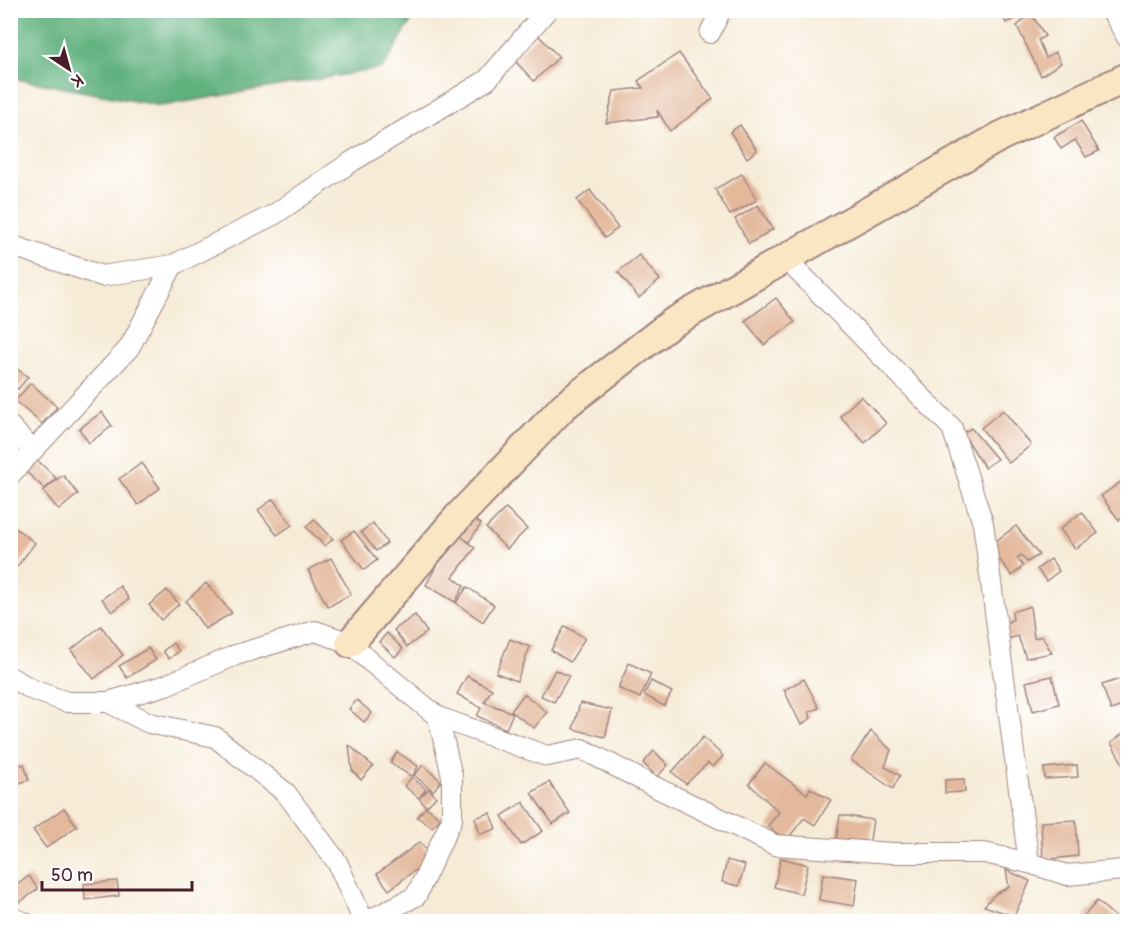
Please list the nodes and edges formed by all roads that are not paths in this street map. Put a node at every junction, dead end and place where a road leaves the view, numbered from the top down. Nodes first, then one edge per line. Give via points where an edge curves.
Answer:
1 (547, 10) edge
2 (721, 10) edge
3 (1111, 10) edge
4 (710, 33) dead end
5 (1128, 39) edge
6 (1128, 77) edge
7 (10, 245) edge
8 (785, 258) junction
9 (173, 265) junction
10 (10, 426) edge
11 (32, 450) junction
12 (10, 475) edge
13 (350, 643) junction
14 (10, 677) edge
15 (108, 702) junction
16 (438, 717) junction
17 (1029, 863) junction
18 (1128, 868) edge
19 (365, 921) edge

1 - 9 street via 487,80 351,162 275,214
2 - 4 street
3 - 5 street
6 - 8 street via 1001,136
7 - 9 street via 102,276
8 - 13 street via 672,323 564,406 458,517
8 - 17 street via 952,428 983,523
9 - 11 street via 129,348
10 - 11 street
11 - 12 street
13 - 15 street via 315,631
13 - 16 street
14 - 15 street via 67,702
15 - 19 street via 149,723 215,737 286,793 337,862
16 - 17 street via 548,756 582,749 775,845 892,853 984,853
16 - 19 street via 452,776 452,819 416,896
17 - 18 street via 1066,875

